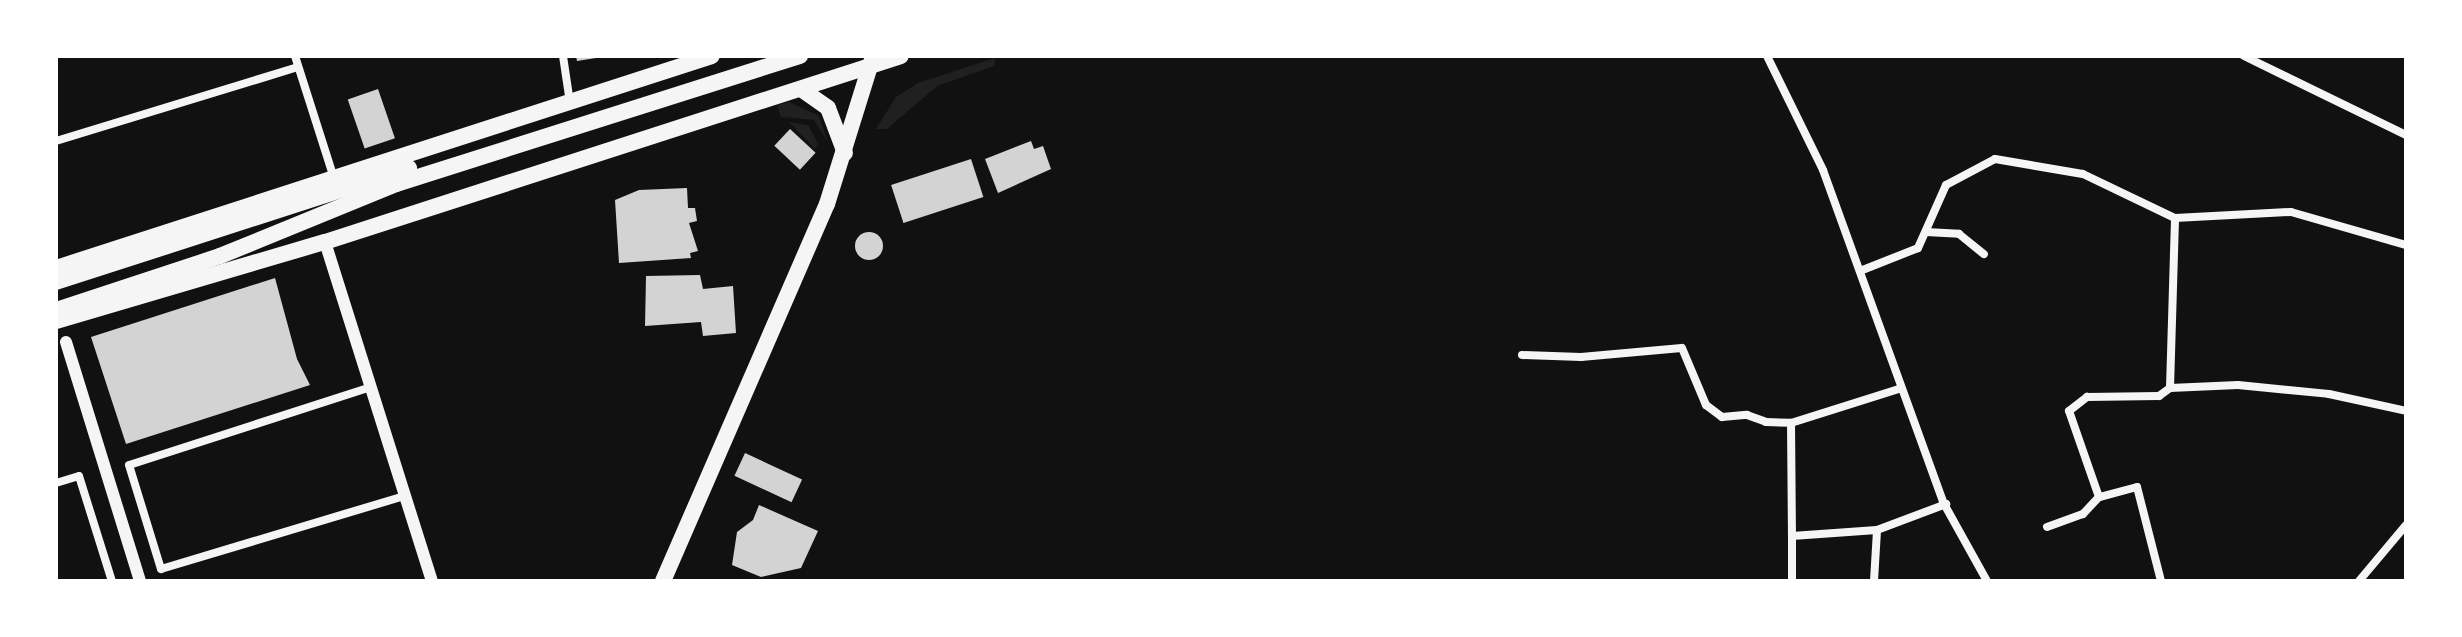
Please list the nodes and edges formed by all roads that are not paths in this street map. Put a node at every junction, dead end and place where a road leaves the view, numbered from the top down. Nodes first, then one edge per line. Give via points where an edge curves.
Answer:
1 (295, 56) edge
2 (563, 56) edge
3 (712, 56) edge
4 (769, 56) edge
5 (800, 56) edge
6 (901, 56) edge
7 (1767, 56) edge
8 (2244, 56) edge
9 (872, 60) edge
10 (298, 67) junction
11 (801, 89) junction
12 (570, 103) junction
13 (2406, 135) edge
14 (56, 141) edge
15 (845, 153) junction
16 (334, 179) junction
17 (2175, 218) junction
18 (1926, 232) junction
19 (325, 242) junction
20 (2406, 245) edge
21 (1984, 254) dead end
22 (56, 268) edge
23 (1860, 271) junction
24 (56, 282) edge
25 (56, 310) edge
26 (56, 321) edge
27 (66, 342) dead end
28 (1522, 355) dead end
29 (371, 387) junction
30 (2170, 388) junction
31 (1899, 389) junction
32 (2406, 411) edge
33 (1791, 423) junction
34 (56, 483) edge
35 (405, 496) junction
36 (2099, 497) junction
37 (1946, 504) junction
38 (2406, 525) edge
39 (2047, 527) dead end
40 (1877, 530) junction
41 (1792, 536) junction
42 (112, 581) edge
43 (140, 581) edge
44 (432, 581) edge
45 (663, 581) edge
46 (1792, 581) edge
47 (1874, 581) edge
48 (1987, 581) edge
49 (2161, 581) edge
50 (2359, 581) edge

1 - 10 street
2 - 12 street
3 - 12 main road
4 - 24 main road
5 - 25 main road via 396,184 220,256
6 - 9 main road
7 - 23 street via 1823,170
8 - 13 street
9 - 11 main road
9 - 15 main road
10 - 14 street
10 - 16 street
11 - 15 main road via 828,108
11 - 19 main road
12 - 16 main road
15 - 45 main road
16 - 22 main road
17 - 18 street via 2083,174 1995,159 1946,185
17 - 20 street via 2291,212
17 - 30 street
18 - 21 street via 1959,234
18 - 23 street via 1918,248
19 - 26 main road
19 - 29 street
23 - 31 street
27 - 43 street
28 - 33 street via 1581,357 1682,348 1706,405 1722,417 1747,415
29 - 35 street
29 - 35 street via 129,465 161,569
30 - 32 street via 2238,385 2314,392
30 - 36 street via 2159,396 2087,397 2069,411
31 - 33 street
31 - 37 street
33 - 41 street
34 - 42 street via 79,476
35 - 44 street
36 - 39 street via 2083,514
36 - 49 street via 2137,487
37 - 40 street
37 - 48 street
38 - 50 street
40 - 41 street
40 - 47 street
41 - 46 street

